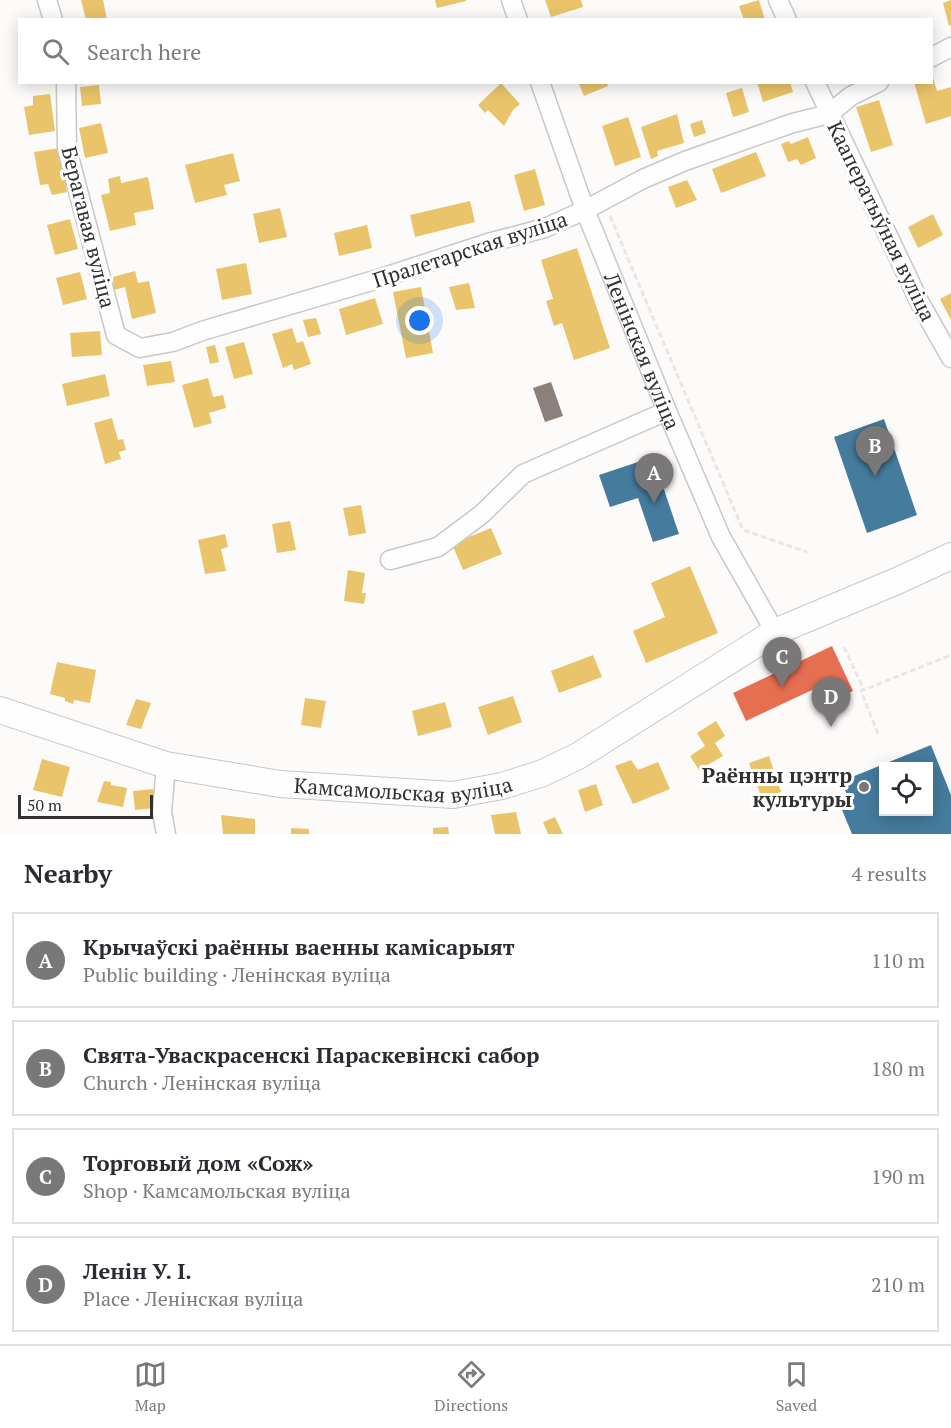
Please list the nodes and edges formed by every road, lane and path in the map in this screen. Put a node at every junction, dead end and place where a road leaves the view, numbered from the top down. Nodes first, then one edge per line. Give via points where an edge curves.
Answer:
1 (47, 0) edge
2 (511, 0) edge
3 (778, 0) edge
4 (52, 18) edge
5 (517, 18) edge
6 (786, 18) edge
7 (951, 47) edge
8 (933, 56) edge
9 (66, 84) edge
10 (541, 84) edge
11 (816, 84) edge
12 (875, 84) edge
13 (829, 114) junction
14 (603, 201) junction
15 (585, 210) junction
16 (116, 335) joint
17 (951, 358) edge
18 (667, 411) junction
19 (807, 552) dead end
20 (951, 556) edge
21 (390, 560) dead end
22 (775, 632) junction
23 (844, 647) dead end
24 (951, 656) edge
25 (864, 690) junction
26 (0, 711) edge
27 (878, 734) dead end
28 (166, 765) junction
29 (166, 834) edge

1 - 4 street
2 - 5 street
3 - 6 street
7 - 8 street
9 - 16 street, Берагавая вуліца via 67,150
10 - 15 street, Ленінская вуліца
11 - 13 street, Кааператыўная вуліца
12 - 13 street, Пралетарская вуліца via 851,96
13 - 14 street, Пралетарская вуліца via 685,161
13 - 17 street, Кааператыўная вуліца via 920,303
14 - 15 street, Пралетарская вуліца
14 - 19 path via 743,530
15 - 16 street, Пралетарская вуліца via 545,228 173,342 140,348
15 - 18 street, Ленінская вуліца
18 - 21 street via 523,474 482,514 438,547
18 - 22 street, Ленінская вуліца via 721,537
20 - 22 main road
22 - 28 main road, Камсамольская вуліца via 578,756 502,786 453,795 280,784
23 - 25 path
24 - 25 path
25 - 27 path via 861,691
26 - 28 main road, Камсамольская вуліца
28 - 29 street via 162,812

